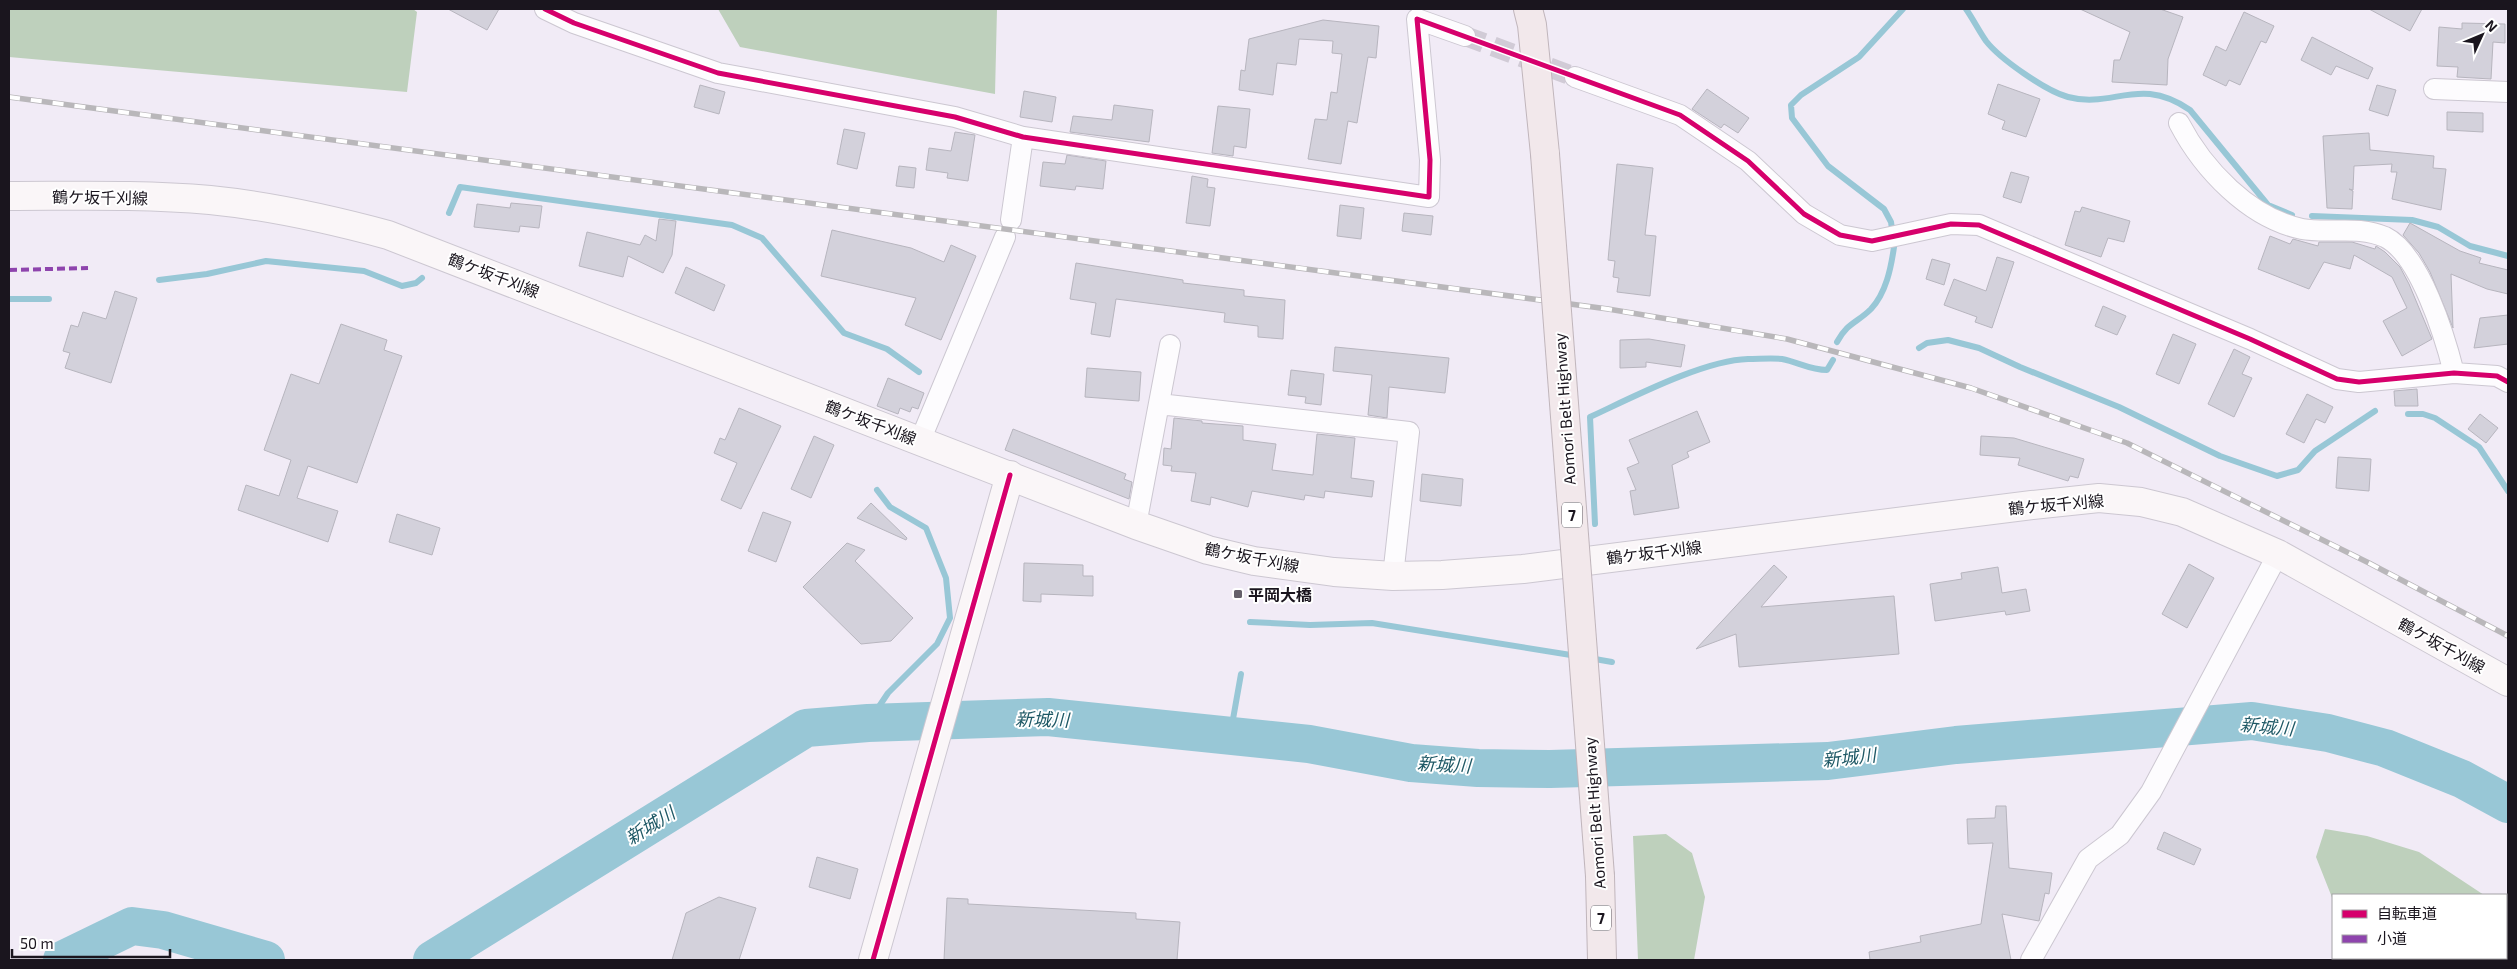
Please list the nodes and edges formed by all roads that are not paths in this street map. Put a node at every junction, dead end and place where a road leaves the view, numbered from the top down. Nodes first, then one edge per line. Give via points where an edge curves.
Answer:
1 (545, 9) edge
2 (1531, 14) edge
3 (1464, 36) tunnel mouth
4 (1575, 77) tunnel mouth
5 (2434, 89) dead end
6 (2508, 92) edge
7 (2179, 123) dead end
8 (1023, 137) junction
9 (9, 196) edge
10 (1170, 345) dead end
11 (2454, 373) junction
12 (2508, 382) edge
13 (1159, 404) junction
14 (920, 441) junction
15 (1010, 475) junction
16 (1136, 525) junction
17 (2278, 554) junction
18 (1393, 576) junction
19 (2508, 682) edge
20 (873, 960) edge
21 (1602, 960) edge
22 (2031, 960) edge

1 - 8 street via 718,73 955,117
2 - 21 highway, Aomori Belt Highway / 7, bridge via 1545,154 1600,876
3 - 8 street via 1417,19 1430,160 1429,197
4 - 11 street via 1680,115 1748,161 1804,214 1840,235 1872,241 1951,224 1979,225 2337,379 2359,382
5 - 6 street
7 - 11 street via 2206,166 2242,201 2302,229 2359,230 2386,238 2419,275 2445,336
8 - 14 street via 1008,228
9 - 14 main road, 鶴ケ坂千刈線 via 207,200 313,215 388,235
10 - 13 street
11 - 12 street via 2497,376
13 - 16 street
13 - 18 street via 1409,432
14 - 15 main road, 鶴ケ坂千刈線
15 - 16 main road, 鶴ケ坂千刈線
15 - 20 main road
16 - 18 main road, 鶴ケ坂千刈線 via 1208,550 1254,561
17 - 18 main road, 鶴ケ坂千刈線 via 2182,512 2141,502 2098,498 1907,519 1523,569
17 - 19 main road, 鶴ケ坂千刈線
17 - 22 street via 2151,792 2120,835 2088,859

